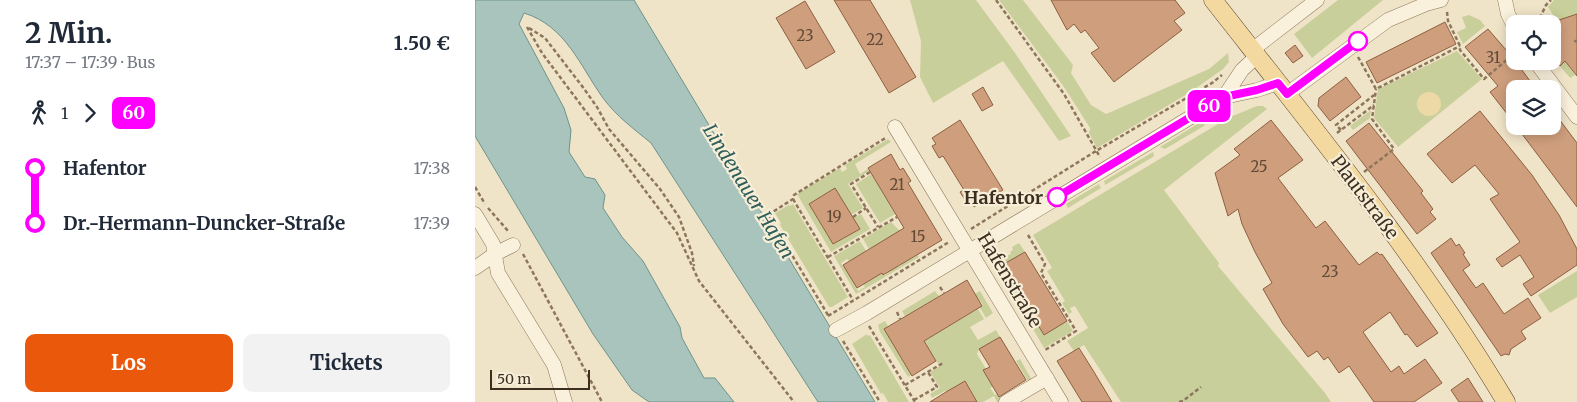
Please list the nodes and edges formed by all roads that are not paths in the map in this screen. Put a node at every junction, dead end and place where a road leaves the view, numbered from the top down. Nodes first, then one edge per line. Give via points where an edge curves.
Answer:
1 (1213, 0) edge
2 (1317, 0) edge
3 (1505, 0) edge
4 (1424, 2) edge
5 (1444, 3) edge
6 (1508, 15) edge
7 (1255, 53) junction
8 (1542, 70) edge
9 (1282, 88) junction
10 (1224, 97) junction
11 (1577, 117) edge
12 (892, 131) road end
13 (475, 214) edge
14 (515, 243) road end
15 (969, 249) junction
16 (495, 254) junction
17 (475, 268) edge
18 (836, 330) road end
19 (1047, 378) junction
20 (565, 402) edge
21 (1006, 402) edge
22 (1061, 402) edge
23 (1507, 402) edge

1 - 7 main road, Plautstraße
2 - 7 street
3 - 6 street
4 - 5 street
4 - 9 street via 1388,20
7 - 9 main road, Plautstraße
7 - 10 street
8 - 11 street
9 - 10 street
9 - 23 main road, Plautstraße via 1428,281
10 - 15 street
12 - 15 street, Hafenstraße
13 - 16 street via 493,244
14 - 16 street
15 - 18 street
15 - 19 street, Hafenstraße
16 - 17 street
16 - 20 street via 498,273 555,364
19 - 21 street
19 - 22 street, Hafenstraße

